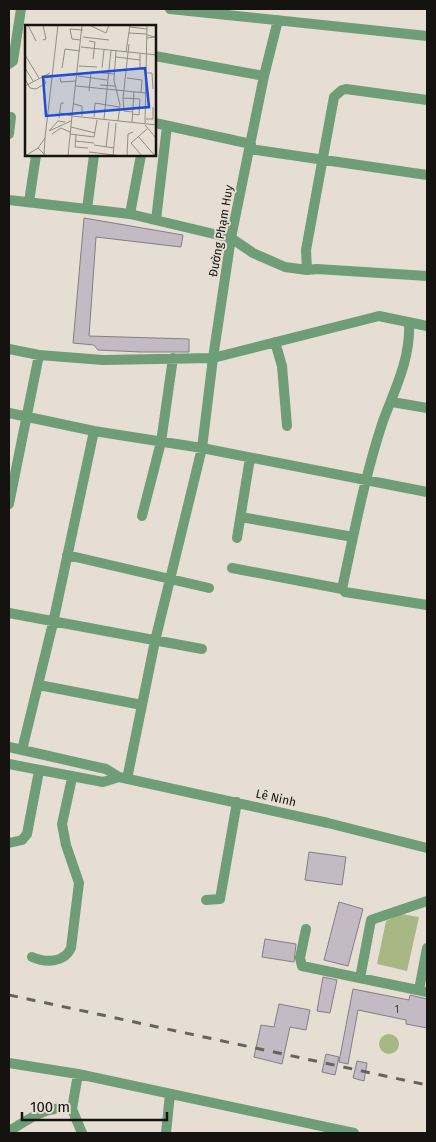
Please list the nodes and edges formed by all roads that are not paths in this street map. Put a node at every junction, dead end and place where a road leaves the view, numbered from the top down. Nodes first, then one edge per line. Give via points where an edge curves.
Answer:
1 (21, 9) edge
2 (170, 9) edge
3 (183, 9) edge
4 (278, 20) junction
5 (427, 36) edge
6 (156, 56) edge
7 (9, 64) edge
8 (264, 76) junction
9 (427, 100) edge
10 (11, 117) dead end
11 (156, 123) edge
12 (167, 126) junction
13 (9, 134) edge
14 (250, 146) junction
15 (36, 156) edge
16 (94, 156) edge
17 (140, 156) edge
18 (322, 159) junction
19 (427, 175) edge
20 (9, 200) edge
21 (28, 202) junction
22 (87, 209) junction
23 (130, 214) junction
24 (156, 220) junction
25 (232, 238) junction
26 (307, 270) junction
27 (427, 276) edge
28 (409, 322) junction
29 (427, 326) edge
30 (275, 342) junction
31 (9, 349) edge
32 (39, 355) junction
33 (173, 358) junction
34 (213, 358) junction
35 (392, 402) junction
36 (427, 408) edge
37 (9, 413) edge
38 (27, 417) junction
39 (287, 426) dead end
40 (94, 431) junction
41 (161, 442) junction
42 (202, 448) junction
43 (250, 458) junction
44 (367, 480) junction
45 (427, 492) edge
46 (9, 504) edge
47 (142, 516) dead end
48 (241, 517) junction
49 (353, 537) junction
50 (237, 538) dead end
51 (67, 555) junction
52 (232, 568) dead end
53 (172, 578) junction
54 (210, 588) dead end
55 (342, 589) junction
56 (427, 605) edge
57 (9, 614) edge
58 (53, 623) junction
59 (155, 641) junction
60 (202, 649) dead end
61 (38, 685) junction
62 (142, 705) junction
63 (9, 747) edge
64 (22, 750) junction
65 (9, 764) edge
66 (39, 771) junction
67 (72, 778) junction
68 (123, 778) junction
69 (237, 802) junction
70 (9, 843) edge
71 (427, 848) edge
72 (206, 900) dead end
73 (427, 901) edge
74 (306, 929) dead end
75 (427, 948) edge
76 (32, 957) dead end
77 (360, 978) junction
78 (423, 991) edge
79 (9, 1063) edge
80 (78, 1074) junction
81 (170, 1094) junction
82 (72, 1109) junction
83 (15, 1130) edge
84 (82, 1133) edge
85 (166, 1133) edge
86 (354, 1133) edge

1 - 7 street via 13,61
2 - 3 street
3 - 4 street
4 - 5 street
4 - 8 street, Đường Phạm Huy
6 - 8 street
8 - 14 street, Đường Phạm Huy
9 - 18 street via 342,90 334,97
10 - 13 street
11 - 12 street
12 - 14 street
12 - 24 street
14 - 18 street
14 - 25 street, Đường Phạm Huy
15 - 21 street
16 - 22 street
17 - 23 street
18 - 19 street
18 - 26 street via 306,250
20 - 21 street
21 - 22 street
22 - 23 street
23 - 24 street
24 - 25 street
25 - 26 street via 253,253 285,267
25 - 34 street, Đường Phạm Huy
26 - 27 street
28 - 29 street
28 - 30 street via 379,316
28 - 35 street via 407,353
30 - 34 street
30 - 39 street via 282,366
31 - 32 street
32 - 33 street via 103,360
32 - 38 street
33 - 34 street
33 - 41 street
34 - 42 street, Đường Phạm Huy
35 - 36 street
35 - 44 street
37 - 38 street
38 - 40 street
38 - 46 street
40 - 41 street
40 - 51 street
41 - 42 street
41 - 47 street
42 - 43 street
42 - 53 street, Đường Phạm Huy
43 - 44 street
43 - 48 street
44 - 45 street
44 - 49 street
48 - 49 street
48 - 50 street
49 - 55 street
51 - 53 street
51 - 58 street
52 - 55 street
53 - 54 street
53 - 59 street, Đường Phạm Huy
55 - 56 street
57 - 58 street
58 - 59 street
58 - 61 street
59 - 60 street
59 - 62 street, Đường Phạm Huy
61 - 62 street
61 - 64 street
62 - 68 street, Đường Phạm Huy
63 - 64 street, Lê Ninh
64 - 68 street, Lê Ninh via 106,768
65 - 66 street, Lê Ninh
66 - 67 street, Lê Ninh
66 - 70 street via 27,834 22,840
67 - 68 street, Lê Ninh via 102,782
67 - 76 street via 62,824 79,883 71,948 58,960
68 - 69 street, Lê Ninh
69 - 71 street, Lê Ninh
69 - 72 street via 220,899
73 - 77 street via 371,920
74 - 77 street via 300,958 302,966
75 - 78 street
77 - 78 street
79 - 80 street
80 - 81 street
80 - 82 street
81 - 85 street
81 - 86 street
82 - 83 street via 49,1109
82 - 84 street

